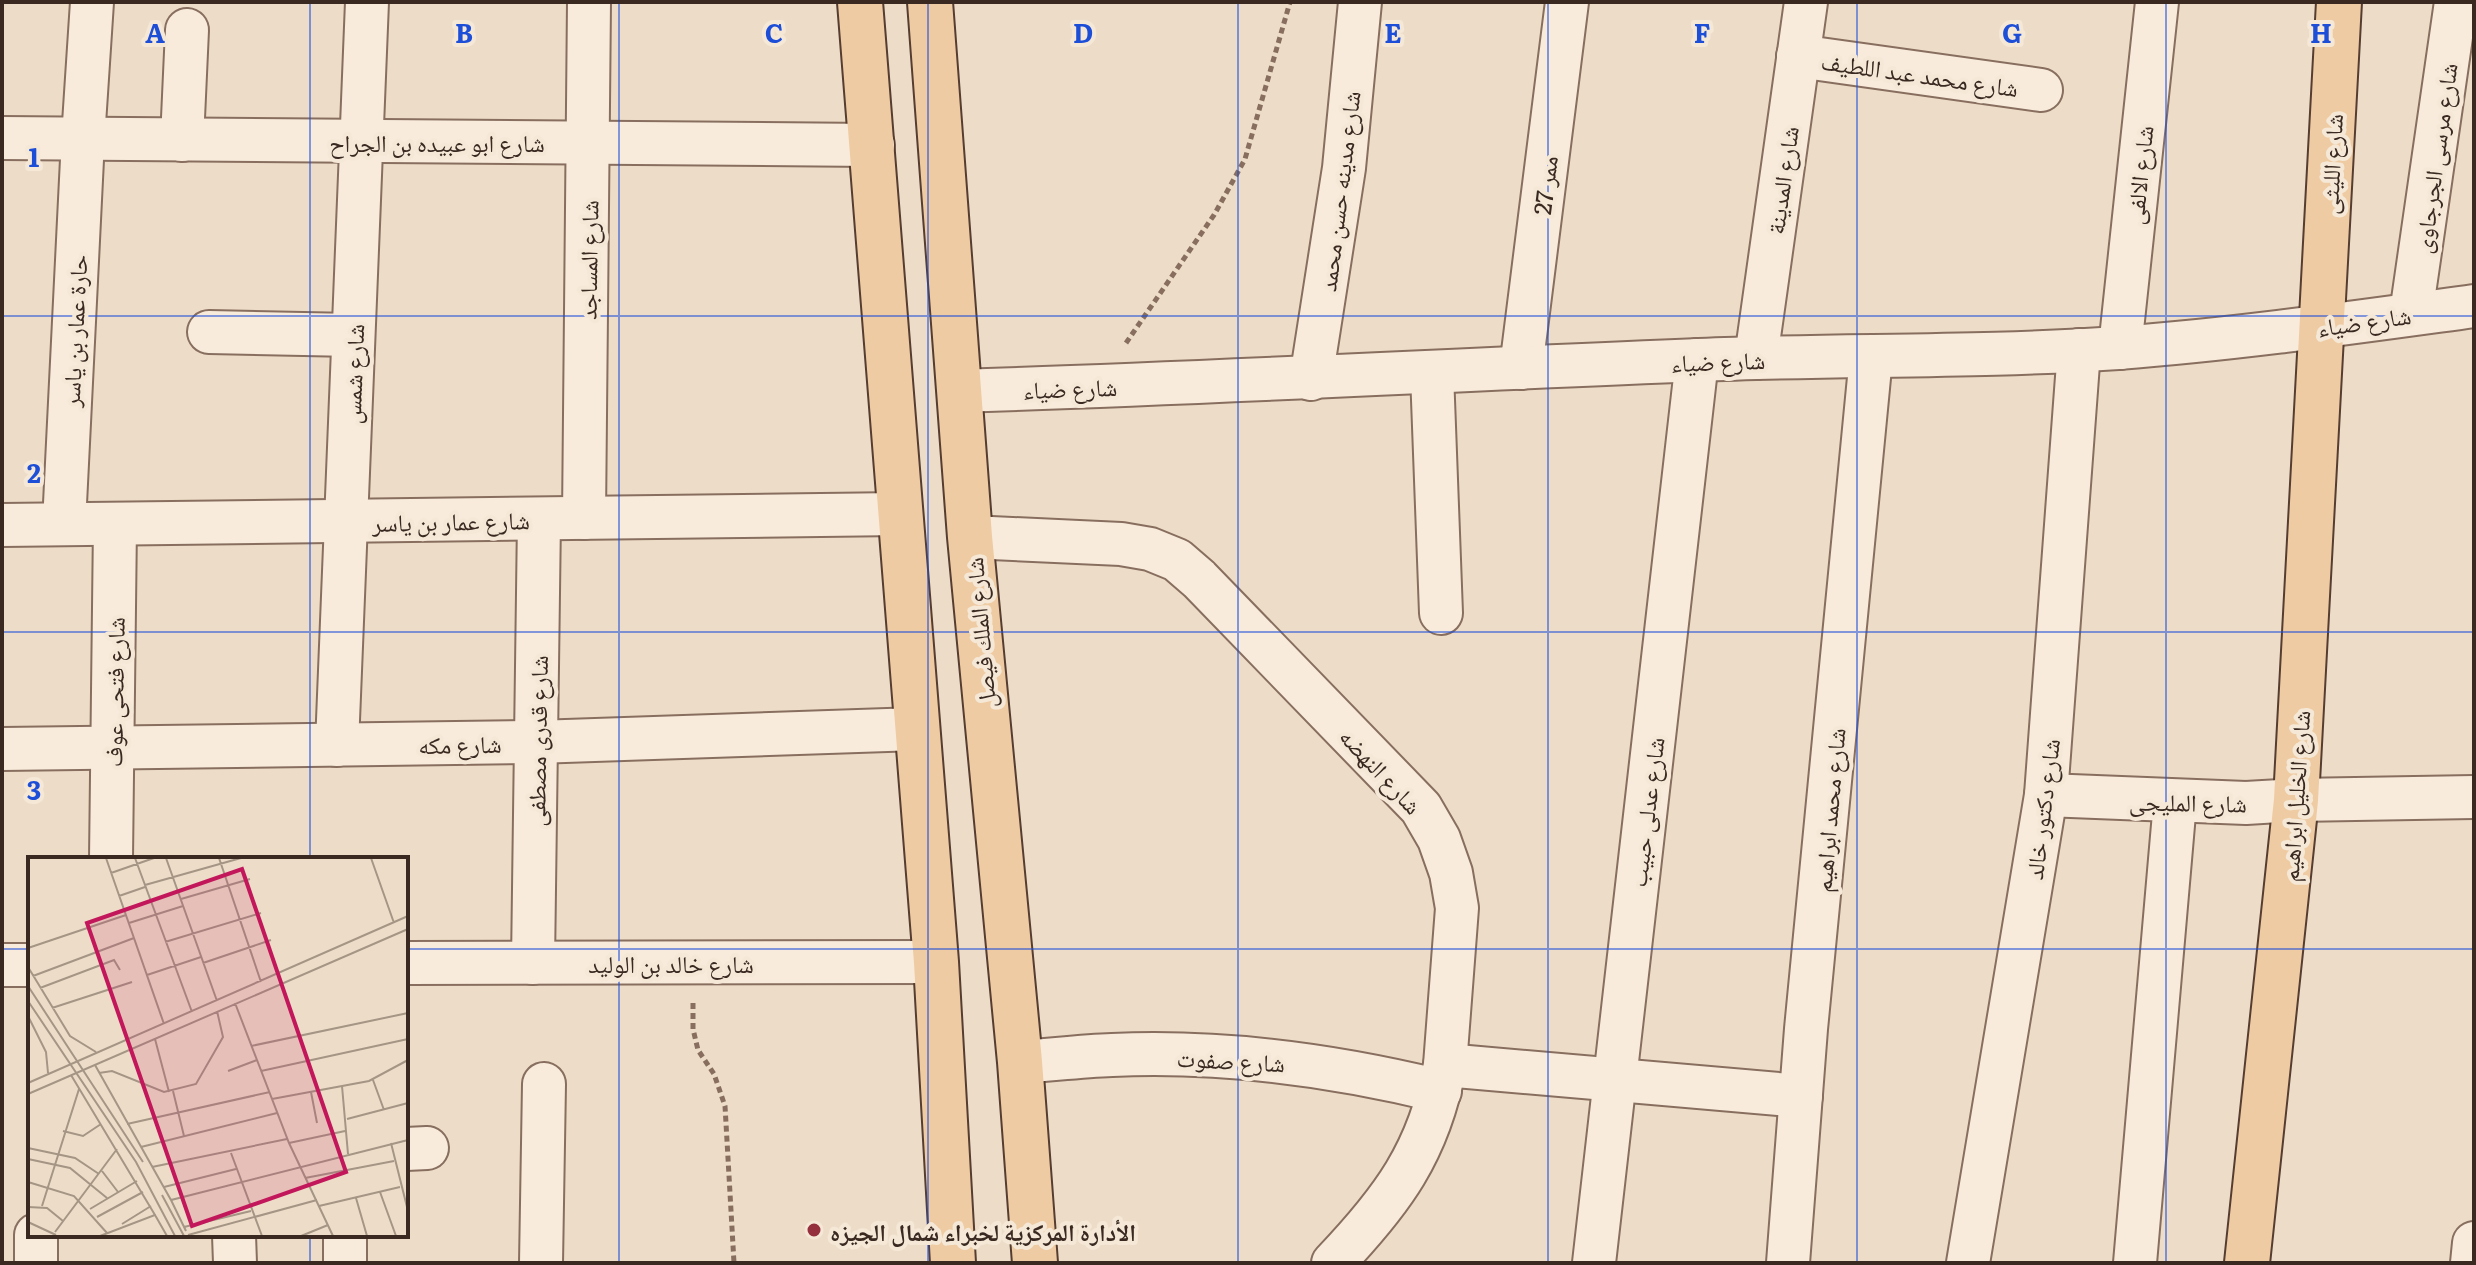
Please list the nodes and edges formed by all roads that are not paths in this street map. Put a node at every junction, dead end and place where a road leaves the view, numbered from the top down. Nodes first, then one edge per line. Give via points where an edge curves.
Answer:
1 (92, 2) edge
2 (367, 2) edge
3 (589, 2) edge
4 (860, 2) edge
5 (930, 2) edge
6 (1360, 2) edge
7 (1567, 2) edge
8 (1806, 2) edge
9 (2157, 2) edge
10 (2339, 2) edge
11 (2456, 2) edge
12 (187, 30) dead end
13 (1798, 56) junction
14 (2041, 90) dead end
15 (2, 138) edge
16 (83, 139) junction
17 (182, 140) junction
18 (361, 141) junction
19 (588, 142) junction
20 (873, 145) junction
21 (2474, 306) edge
22 (2411, 314) junction
23 (2320, 327) junction
24 (209, 332) dead end
25 (353, 335) junction
26 (2099, 349) junction
27 (1871, 357) junction
28 (1756, 358) junction
29 (1697, 360) junction
30 (1521, 368) junction
31 (1432, 373) junction
32 (1311, 379) junction
33 (959, 391) junction
34 (900, 514) junction
35 (584, 518) junction
36 (539, 519) junction
37 (346, 521) junction
38 (64, 524) junction
39 (115, 524) junction
40 (2, 525) edge
41 (970, 537) junction
42 (1441, 613) dead end
43 (917, 729) junction
44 (536, 742) junction
45 (337, 745) junction
46 (112, 748) junction
47 (2, 749) edge
48 (2046, 795) junction
49 (2474, 797) edge
50 (2296, 800) junction
51 (2175, 802) junction
52 (111, 857) edge
53 (936, 962) junction
54 (408, 963) edge
55 (533, 963) junction
56 (2, 965) edge
57 (28, 965) edge
58 (1020, 1062) junction
59 (1443, 1078) junction
60 (1615, 1080) junction
61 (544, 1084) dead end
62 (1801, 1096) junction
63 (36, 1237) edge
64 (234, 1237) edge
65 (345, 1237) edge
66 (2474, 1243) edge
67 (36, 1263) edge
68 (235, 1263) edge
69 (345, 1263) edge
70 (541, 1263) edge
71 (953, 1263) edge
72 (1035, 1263) edge
73 (1333, 1263) edge
74 (1594, 1263) edge
75 (1788, 1263) edge
76 (1968, 1263) edge
77 (2135, 1263) edge
78 (2247, 1263) edge
79 (2472, 1263) edge

1 - 16 street, حارة عمار بن ياسر
2 - 18 street, شارع شمس
3 - 19 street, شارع المساجد
4 - 20 main road
5 - 33 main road, شارع الملك فيصل
6 - 32 street, شارع مدينه حسن محمد via 1342,183
7 - 30 street, ممر 27
8 - 13 street, شارع المدينة
9 - 26 street, شارع الالفى
10 - 23 main road, شارع الليثى
11 - 22 street, شارع مرسى الجرجاوى
12 - 17 street
13 - 14 street, شارع محمد عبد اللطيف
13 - 28 street, شارع المدينة
15 - 16 street, شارع ابو عبيده بن الجراح
16 - 17 street, شارع ابو عبيده بن الجراح
16 - 38 street, حارة عمار بن ياسر
17 - 18 street, شارع ابو عبيده بن الجراح
18 - 19 street, شارع ابو عبيده بن الجراح
18 - 25 street, شارع شمس
19 - 20 street, شارع ابو عبيده بن الجراح
19 - 35 street, شارع المساجد
20 - 34 main road
21 - 22 street, شارع ضياء
22 - 23 street, شارع ضياء
23 - 26 street, شارع ضياء
23 - 50 main road, شارع الخليل ابراهيم
24 - 25 street
25 - 37 street, شارع شمس
26 - 27 street, شارع ضياء
26 - 48 street, شارع دكتور خالد
27 - 28 street, شارع ضياء
27 - 62 street, شارع محمد ابراهيم
28 - 29 street, شارع ضياء
29 - 30 street, شارع ضياء
29 - 60 street, شارع عدلى حبيب
30 - 31 street, شارع ضياء
31 - 32 street, شارع ضياء
31 - 42 street
32 - 33 street, شارع ضياء
33 - 41 main road, شارع الملك فيصل
34 - 35 street, شارع عمار بن ياسر
34 - 43 main road
35 - 36 street, شارع عمار بن ياسر
36 - 37 street, شارع عمار بن ياسر
36 - 44 street, شارع قدرى مصطفى
37 - 39 street, شارع عمار بن ياسر
37 - 45 street, شارع شمس
38 - 39 street, شارع عمار بن ياسر
38 - 40 street, شارع عمار بن ياسر
39 - 46 street, شارع فتحى عوف
41 - 58 main road, شارع الملك فيصل
41 - 59 street, شارع النهضه via 1121,544 1177,560 1421,808 1439,839 1457,908
43 - 44 street, شارع مكه
43 - 53 main road
44 - 45 street, شارع مكه
44 - 55 street, شارع قدرى مصطفى
45 - 46 street, شارع مكه
46 - 47 street, شارع مكه
46 - 52 street, شارع فتحى عوف
48 - 51 street, شارع المليجى
48 - 76 street, شارع دكتور خالد
49 - 50 street, شارع المليجى
50 - 51 street, شارع المليجى
50 - 78 main road, شارع الخليل ابراهيم
51 - 77 street
53 - 55 street, شارع خالد بن الوليد
53 - 71 main road
54 - 55 street, شارع خالد بن الوليد
56 - 57 street
58 - 59 street, شارع صفوت via 1205,1055 1297,1062 1388,1078
58 - 72 main road, شارع الملك فيصل
59 - 60 street, شارع صفوت
59 - 73 street, شارع النهضه via 1429,1129 1411,1165 1390,1199
60 - 62 street, شارع صفوت
60 - 74 street, شارع عدلى حبيب
61 - 70 street
62 - 75 street, شارع محمد ابراهيم
63 - 67 street
64 - 68 street
65 - 69 street
66 - 79 street

